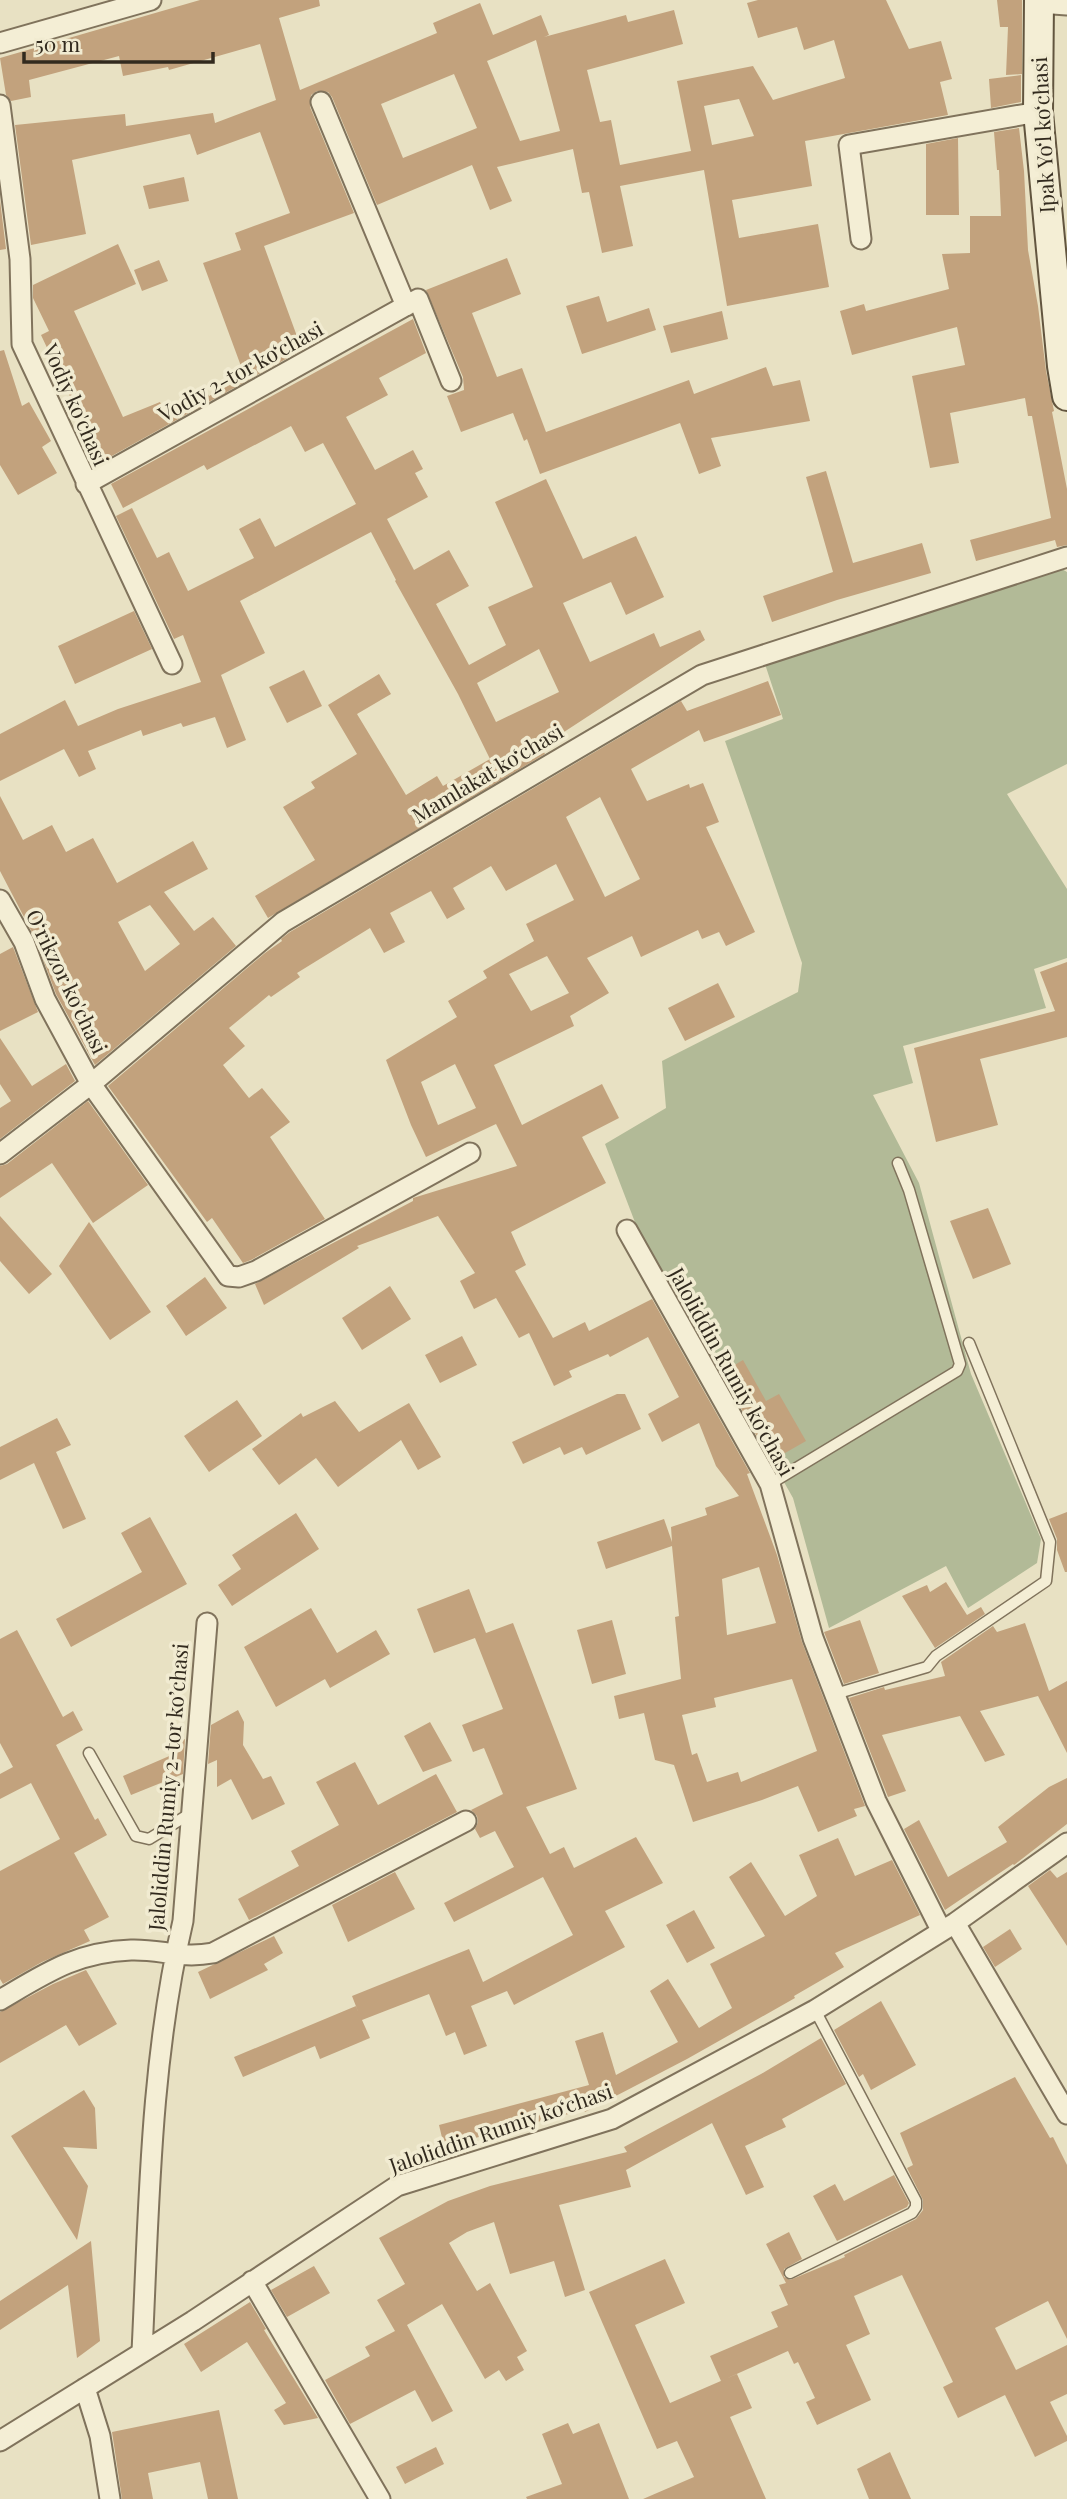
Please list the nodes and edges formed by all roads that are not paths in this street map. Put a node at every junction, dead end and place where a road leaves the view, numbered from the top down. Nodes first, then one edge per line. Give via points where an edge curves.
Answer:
1 (151, 0) edge
2 (1049, 3) edge
3 (0, 43) edge
4 (321, 102) dead end
5 (0, 105) edge
6 (1038, 112) junction
7 (861, 239) dead end
8 (412, 303) junction
9 (1064, 366) edge
10 (451, 381) dead end
11 (1067, 396) edge
12 (86, 484) junction
13 (1067, 557) edge
14 (172, 664) dead end
15 (0, 900) edge
16 (91, 1084) junction
17 (470, 1153) dead end
18 (0, 1154) edge
19 (898, 1163) dead end
20 (627, 1230) dead end
21 (969, 1342) dead end
22 (770, 1484) junction
23 (207, 1623) dead end
24 (835, 1694) junction
25 (89, 1753) dead end
26 (192, 1813) junction
27 (466, 1821) dead end
28 (1067, 1843) edge
29 (948, 1926) junction
30 (175, 1955) junction
31 (0, 2000) edge
32 (815, 2010) junction
33 (1067, 2114) edge
34 (790, 2273) dead end
35 (252, 2281) junction
36 (142, 2352) junction
37 (85, 2388) junction
38 (0, 2441) edge
39 (110, 2499) edge
40 (380, 2499) edge

1 - 3 street
2 - 6 street, Ipak Yoʻl koʻchasi
4 - 8 street
5 - 12 street, Vodiy ko'chasi via 20,259 22,344
6 - 7 street via 849,145
6 - 9 street, Ipak Yoʻl koʻchasi
8 - 10 street
8 - 12 street, Vodiy 2-tor ko‘chasi
9 - 11 street, Ipak Yoʻl koʻchasi
12 - 14 street, Vodiy ko'chasi
13 - 16 street, Mamlakat koʻchasi via 702,675 283,922
15 - 16 street, Oʻrikzor ko'chasi via 24,942 45,999
16 - 17 street, Oʻrikzor ko'chasi via 228,1276 256,1271
16 - 18 street, Mamlakat koʻchasi
19 - 22 lane via 960,1364 957,1371
20 - 22 street, Jaloliddin Rumiy koʻchasi
21 - 24 lane via 1049,1542 1046,1581 936,1656 927,1667
22 - 24 street, Jaloliddin Rumiy koʻchasi via 813,1638
23 - 26 street, Jaloliddin Rumiy 2-tor koʼchasi
24 - 29 street, Jaloliddin Rumiy koʻchasi via 876,1801
25 - 26 lane via 136,1836 149,1839
26 - 30 street, Jaloliddin Rumiy 2-tor koʼchasi via 183,1921
27 - 30 street, Jaloliddin Rumiy 2-tor koʼchasi via 213,1953
28 - 29 street, Jaloliddin Rumiy koʻchasi
29 - 32 street, Jaloliddin Rumiy koʻchasi
29 - 33 street
30 - 31 street, Jaloliddin Rumiy 2-tor koʼchasi via 133,1950 84,1956
30 - 36 street, Jaloliddin Rumiy 2-tor koʼchasi via 152,2119
32 - 34 lane via 916,2207
32 - 35 street, Jaloliddin Rumiy koʻchasi via 612,2119 397,2186
35 - 36 street, Jaloliddin Rumiy koʻchasi
35 - 40 street
36 - 37 street, Jaloliddin Rumiy koʻchasi
37 - 38 street, Jaloliddin Rumiy koʻchasi
37 - 39 street via 100,2436

